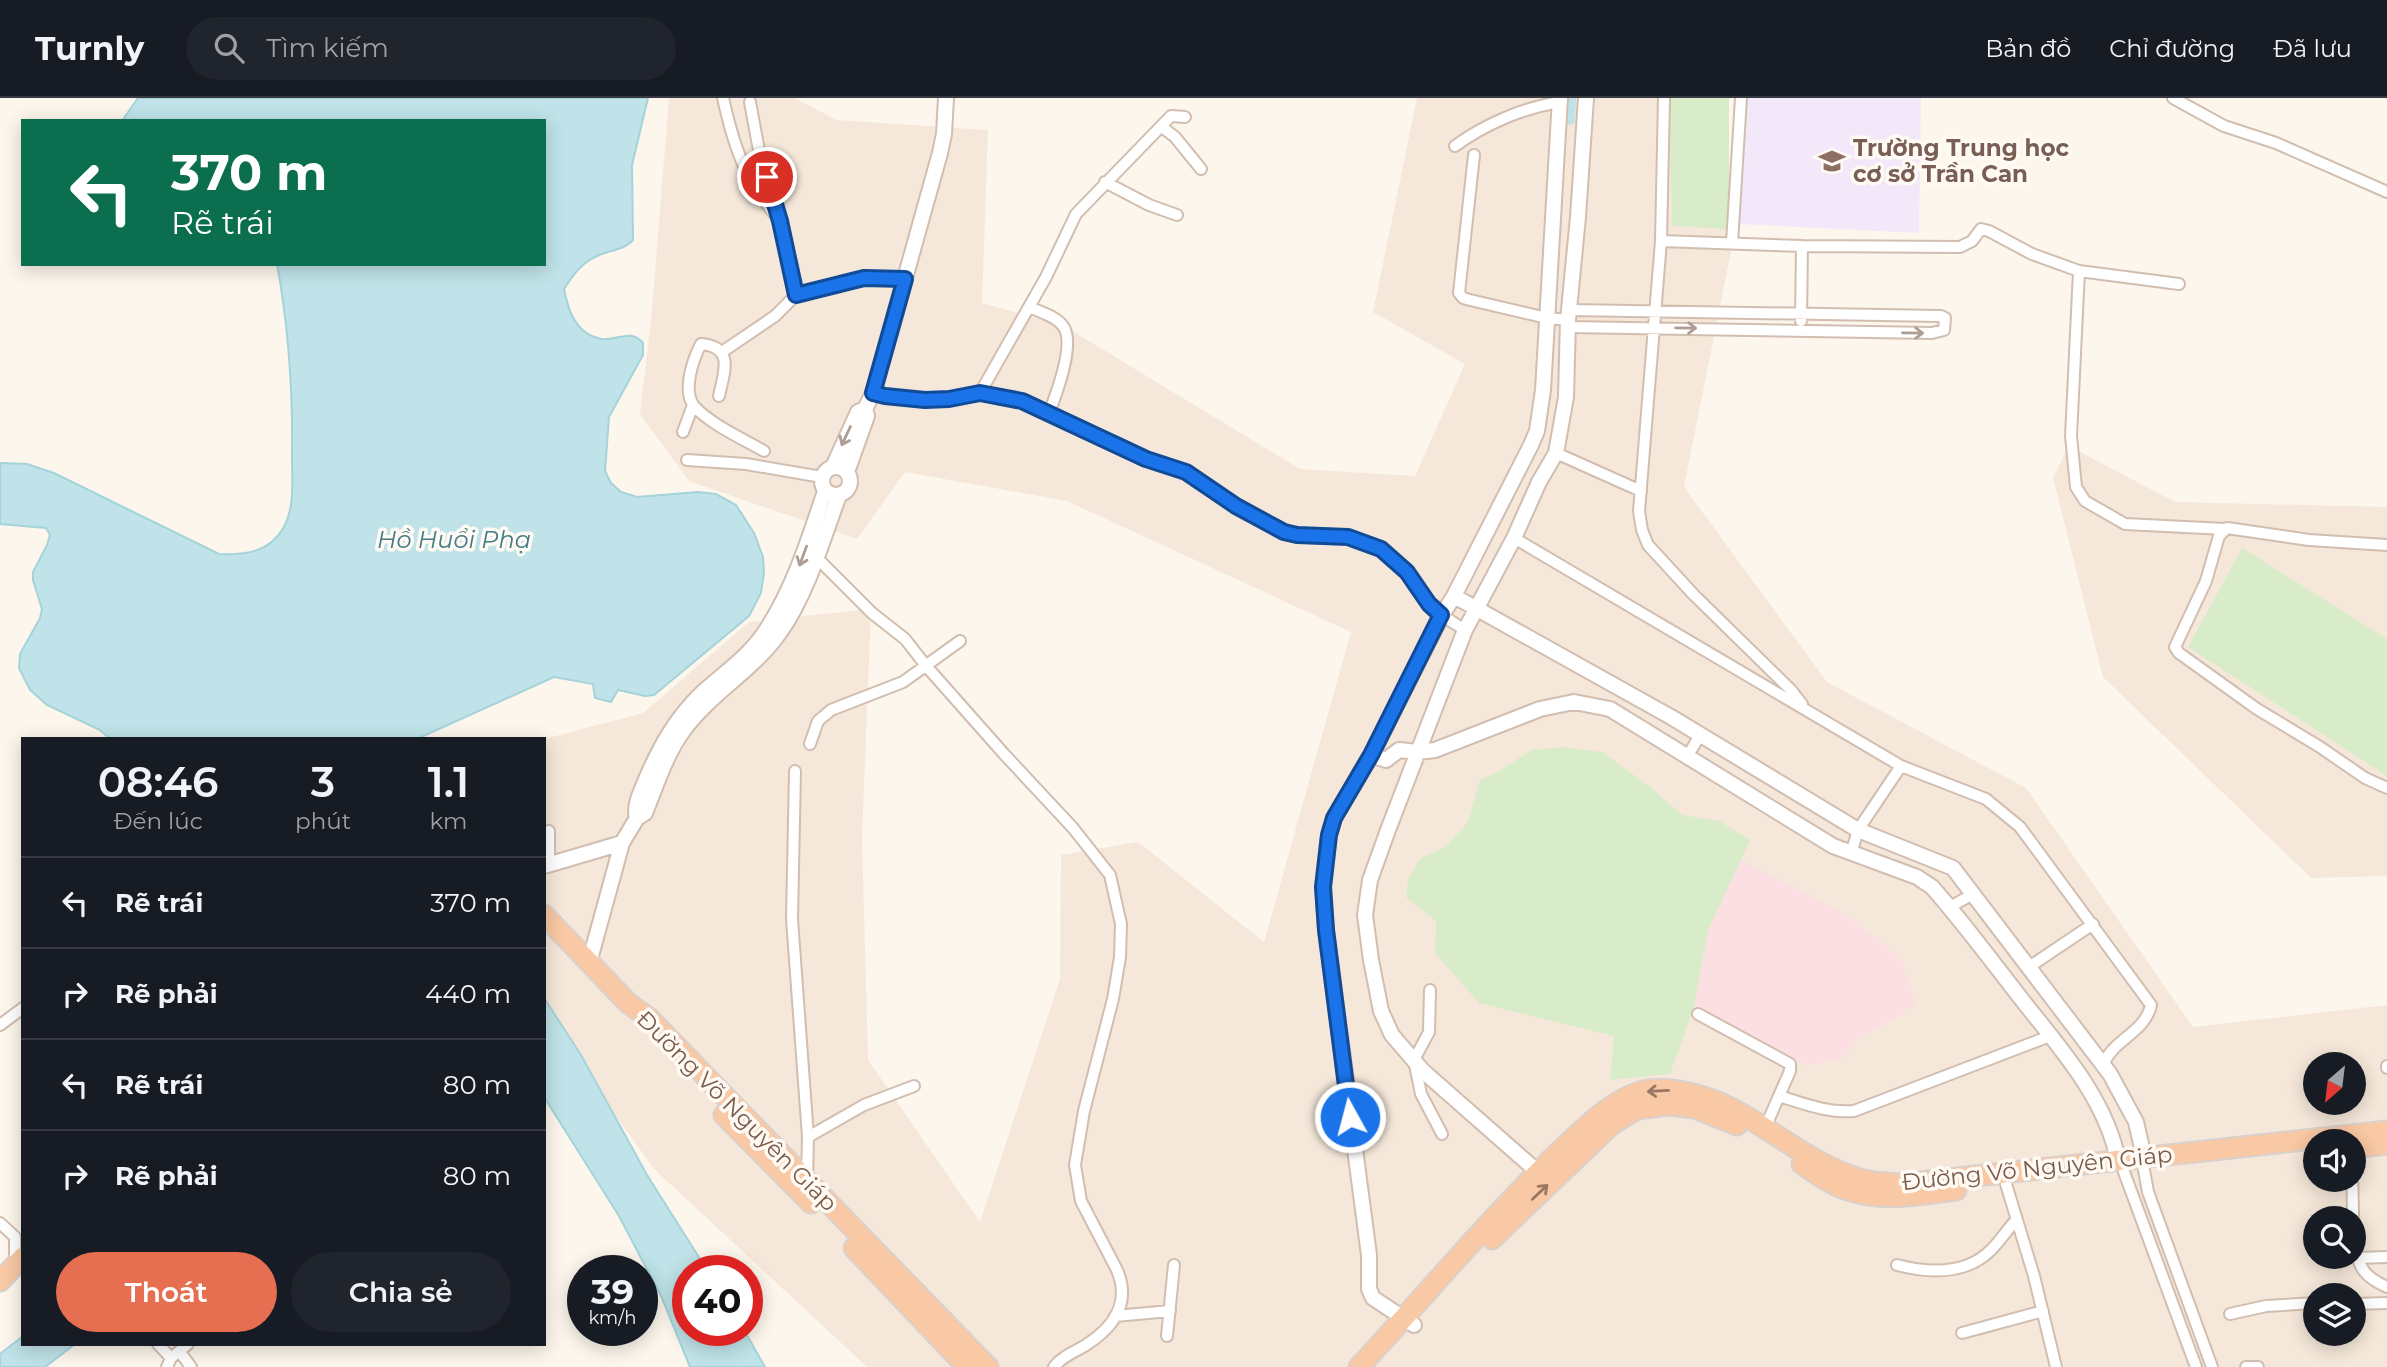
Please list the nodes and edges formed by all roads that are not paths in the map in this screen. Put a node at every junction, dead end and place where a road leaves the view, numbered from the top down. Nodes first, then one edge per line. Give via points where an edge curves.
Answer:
1 (723, 98) edge
2 (946, 98) edge
3 (1586, 98) edge
4 (1664, 98) edge
5 (1741, 98) edge
6 (2173, 98) edge
7 (1559, 100) edge
8 (750, 102) dead end
9 (1185, 117) dead end
10 (1162, 127) junction
11 (1455, 146) dead end
12 (1474, 155) dead end
13 (1201, 169) dead end
14 (1105, 182) junction
15 (2387, 192) edge
16 (1177, 215) dead end
17 (780, 221) junction
18 (1661, 241) junction
19 (1732, 243) junction
20 (1802, 246) junction
21 (2079, 271) junction
22 (905, 279) junction
23 (2179, 284) dead end
24 (796, 295) junction
25 (1029, 307) junction
26 (1655, 311) junction
27 (1801, 314) junction
28 (1547, 318) junction
29 (1569, 319) junction
30 (1654, 327) junction
31 (1801, 331) junction
32 (722, 352) junction
33 (873, 393) junction
34 (980, 393) junction
35 (719, 396) dead end
36 (693, 405) junction
37 (1049, 413) junction
38 (683, 432) dead end
39 (764, 451) dead end
40 (1556, 453) junction
41 (687, 460) dead end
42 (840, 470) junction
43 (828, 488) junction
44 (1641, 491) junction
45 (2225, 529) junction
46 (1514, 538) junction
47 (2387, 545) edge
48 (816, 557) junction
49 (1454, 596) junction
50 (1478, 608) junction
51 (1441, 615) junction
52 (1465, 630) junction
53 (960, 641) dead end
54 (927, 667) junction
55 (1805, 710) junction
56 (810, 744) dead end
57 (1693, 748) junction
58 (1418, 752) junction
59 (1371, 755) junction
60 (1901, 766) junction
61 (796, 771) dead end
62 (2387, 788) edge
63 (637, 818) junction
64 (550, 831) dead end
65 (1857, 834) junction
66 (622, 843) junction
67 (1851, 853) junction
68 (546, 866) edge
69 (1969, 896) junction
70 (1952, 906) junction
71 (546, 917) edge
72 (2092, 924) junction
73 (589, 963) junction
74 (2029, 967) junction
75 (1430, 990) dead end
76 (21, 1009) edge
77 (1698, 1014) dead end
78 (0, 1025) edge
79 (2050, 1036) junction
80 (1414, 1060) junction
81 (2103, 1065) junction
82 (914, 1086) dead end
83 (1779, 1096) junction
84 (1765, 1128) junction
85 (2387, 1130) edge
86 (1442, 1135) dead end
87 (2366, 1136) edge
88 (808, 1137) junction
89 (2366, 1142) edge
90 (2387, 1144) edge
91 (2303, 1146) edge
92 (2303, 1153) edge
93 (2144, 1164) junction
94 (2121, 1166) junction
95 (1538, 1172) junction
96 (796, 1176) junction
97 (2006, 1184) junction
98 (2016, 1220) junction
99 (0, 1223) edge
100 (2385, 1255) edge
101 (2366, 1257) edge
102 (19, 1261) edge
103 (1174, 1265) dead end
104 (1897, 1265) dead end
105 (2362, 1269) edge
106 (0, 1281) edge
107 (2387, 1286) edge
108 (2387, 1303) edge
109 (2303, 1304) edge
110 (2366, 1304) edge
111 (1170, 1311) junction
112 (2043, 1311) junction
113 (2230, 1314) dead end
114 (1115, 1316) junction
115 (1409, 1322) junction
116 (1962, 1333) dead end
117 (1167, 1336) dead end
118 (176, 1355) edge
119 (191, 1367) edge
120 (967, 1367) edge
121 (988, 1367) edge
122 (1054, 1367) edge
123 (1359, 1367) edge
124 (1376, 1367) edge
125 (2056, 1367) edge
126 (2196, 1367) edge
127 (2212, 1367) edge
128 (2246, 1367) edge
129 (2259, 1367) edge

1 - 17 street via 741,164
2 - 22 street via 944,134
3 - 29 street
4 - 18 street
5 - 19 street
6 - 15 street via 2224,126 2276,143
7 - 11 street via 1484,128
7 - 28 street
8 - 17 street via 760,156
9 - 10 street via 1171,116
10 - 13 street
10 - 14 street
12 - 28 street via 1459,293 1470,300
14 - 16 street
14 - 25 street via 1076,214
17 - 24 street
18 - 19 street
18 - 26 street
19 - 20 street
20 - 21 street via 1960,247 1982,229
20 - 27 street
21 - 23 street
21 - 45 street via 2071,436 2076,487 2085,501 2125,524
22 - 24 street via 864,278
22 - 33 street
24 - 32 street via 775,316
25 - 34 street
25 - 37 street via 1063,325 1066,332 1064,372
26 - 27 street
26 - 29 street
26 - 30 street
27 - 31 street
31 -> 27 street via 1932,334 1944,330 1945,323 1941,316
28 - 29 street
28 - 49 street via 1536,430
29 - 30 street
29 - 40 street via 1566,397
30 -> 31 street
30 - 44 street
32 - 35 street via 726,361
32 - 36 street via 701,344 695,354 690,392
33 - 34 street via 925,400
33 - 42 street via 867,416
34 - 37 street via 1022,401
36 - 38 street
36 - 39 street
37 - 51 street via 1146,459 1186,472 1284,532 1348,537 1381,549 1407,572
40 - 44 street
40 - 46 street
41 - 43 street via 746,464
42 - 43 street via 824,472
42 - 43 street via 850,479 849,486
43 - 48 street
43 -> 63 street via 780,607 754,646 675,722 644,786 635,810
44 - 55 street via 1639,512 1648,544 1694,596 1791,690
45 - 47 street
45 - 62 street via 2175,647 2257,709
46 - 50 street
46 - 55 street
48 - 54 street via 905,639
48 - 63 street via 781,632 682,732 645,813
49 - 50 street
49 - 51 street
50 - 52 street
50 - 57 street
51 - 52 street
51 - 59 street
52 - 58 street
53 - 54 street
54 - 56 street via 903,682 831,710 818,721
54 - 114 street via 1073,828 1113,884 1121,924 1120,957 1075,1165 1081,1201 1121,1279 1122,1302
55 - 60 street
57 - 58 street via 1610,709 1574,702 1540,709 1452,745
57 - 65 street
57 - 67 street via 1833,846
58 - 59 street via 1399,750 1386,760
58 - 80 street via 1370,880 1365,915 1381,1012 1392,1035
59 - 115 street via 1334,818 1323,887 1369,1255 1369,1289 1373,1298
60 - 65 street
60 - 72 street via 1977,794 2003,811
61 - 88 street via 792,919
63 - 66 street
64 - 68 street
65 - 67 street
65 - 69 street via 1953,868
66 - 68 street
66 - 73 street
67 - 70 street via 1917,877
69 - 70 street
69 - 74 street
70 - 79 street
71 - 73 highway, Đường Võ Nguyên Giáp
72 - 74 street
72 - 81 street via 2151,1005 2139,1028 2112,1049
73 - 96 highway, Đường Võ Nguyên Giáp via 649,1018
74 - 81 street
75 - 80 street via 1429,1032
76 - 78 street
77 - 83 street via 1790,1064
79 - 83 street via 1854,1111 1821,1110
79 - 94 street via 2100,1105
80 - 86 street via 1421,1094
80 - 95 street
81 - 93 street via 2136,1122
82 - 88 street via 864,1105
83 - 84 street
84 - 94 highway, Đường Võ Nguyên Giáp via 1843,1174 1882,1183
84 -> 95 highway, Đường Võ Nguyên Giáp via 1707,1098 1670,1090 1643,1091 1589,1124
85 - 87 highway, Đường Võ Nguyên Giáp
88 - 96 street
89 - 90 highway, Đường Võ Nguyên Giáp
91 - 93 highway, Đường Võ Nguyên Giáp
92 - 93 highway, Đường Võ Nguyên Giáp
93 - 94 highway, Đường Võ Nguyên Giáp
93 - 127 street via 2148,1192
94 - 97 highway, Đường Võ Nguyên Giáp
94 - 126 street
95 - 115 highway, Đường Võ Nguyên Giáp
96 - 120 highway, Đường Võ Nguyên Giáp
96 - 121 highway, Đường Võ Nguyên Giáp
97 - 98 street
115 -> 97 highway, Đường Võ Nguyên Giáp via 1611,1125 1637,1109 1695,1108 1726,1120 1853,1192 1914,1196
98 - 104 street via 1978,1260 1937,1272
98 - 112 street
99 - 102 street via 15,1237
100 - 101 street
102 - 106 highway
103 - 111 street
105 - 107 street
108 - 110 street
109 - 113 street
111 - 114 street
111 - 117 street
112 - 116 street
112 - 125 street
114 - 122 street via 1099,1337
115 - 123 highway, Đường Võ Nguyên Giáp
115 - 124 highway, Đường Võ Nguyên Giáp
118 - 119 street
128 - 129 street

